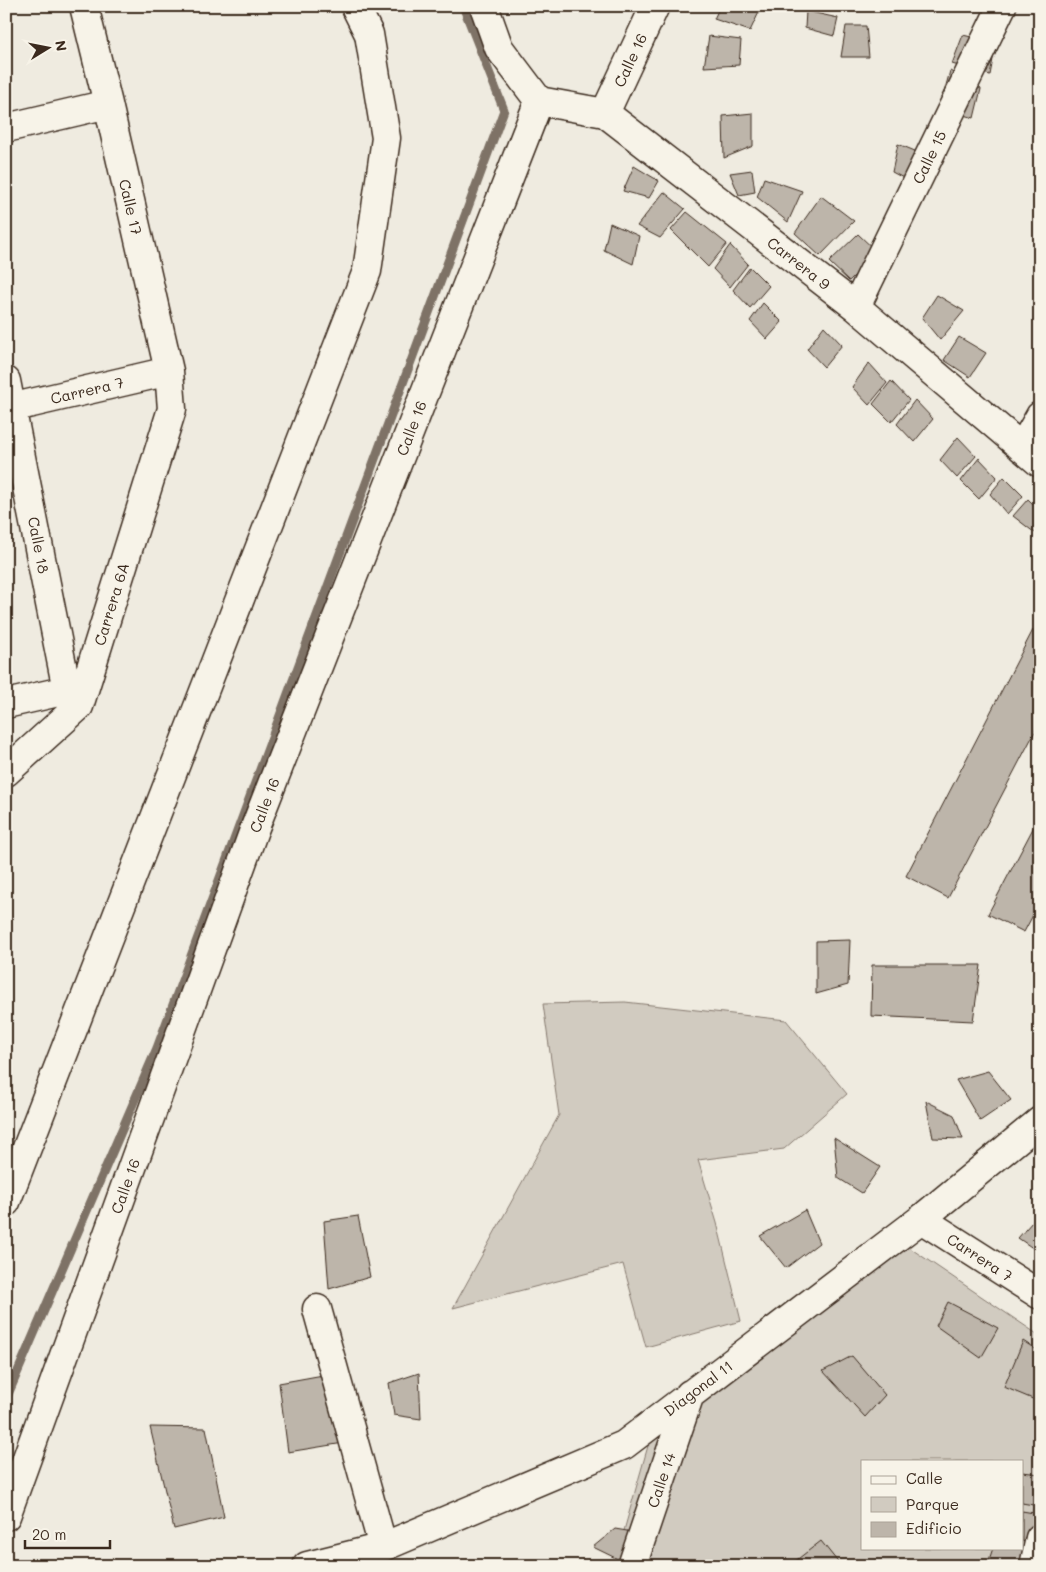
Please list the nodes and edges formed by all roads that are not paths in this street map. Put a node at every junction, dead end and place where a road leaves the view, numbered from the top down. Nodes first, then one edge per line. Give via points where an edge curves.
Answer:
1 (84, 6) edge
2 (355, 6) edge
3 (484, 6) edge
4 (655, 6) edge
5 (1002, 6) edge
6 (539, 101) junction
7 (108, 104) junction
8 (605, 113) junction
9 (6, 128) edge
10 (856, 307) junction
11 (169, 371) junction
12 (6, 382) edge
13 (9, 408) edge
14 (172, 409) joint
15 (1040, 416) edge
16 (1031, 456) edge
17 (73, 698) junction
18 (6, 704) edge
19 (6, 772) edge
20 (1040, 1121) edge
21 (8, 1193) edge
22 (921, 1219) junction
23 (1040, 1295) edge
24 (317, 1309) dead end
25 (690, 1394) junction
26 (6, 1516) edge
27 (1040, 1538) edge
28 (383, 1547) junction
29 (308, 1566) edge
30 (632, 1566) edge
31 (1034, 1566) edge

1 - 7 street, Calle 17
2 - 21 street via 370,34 386,138 367,271
3 - 6 street via 499,48
4 - 8 street, Calle 16
5 - 10 street, Calle 15
6 - 8 street, Carrera 9
6 - 26 street, Calle 16 via 254,830
7 - 9 street
7 - 11 street, Calle 17
8 - 10 street, Carrera 9
10 - 16 street, Carrera 9
11 - 13 street, Carrera 7
11 - 14 street, Calle 17
12 - 13 street, Calle 18
13 - 17 street, Calle 18
14 - 17 street, Carrera 6A
15 - 16 street
17 - 18 street
17 - 19 street
20 - 22 street, Diagonal 11
22 - 23 street, Carrera 7
22 - 25 street, Diagonal 11
24 - 28 street
25 - 28 street, Diagonal 11 via 624,1445
25 - 30 street, Calle 14
27 - 31 street
28 - 29 street, Diagonal 11

